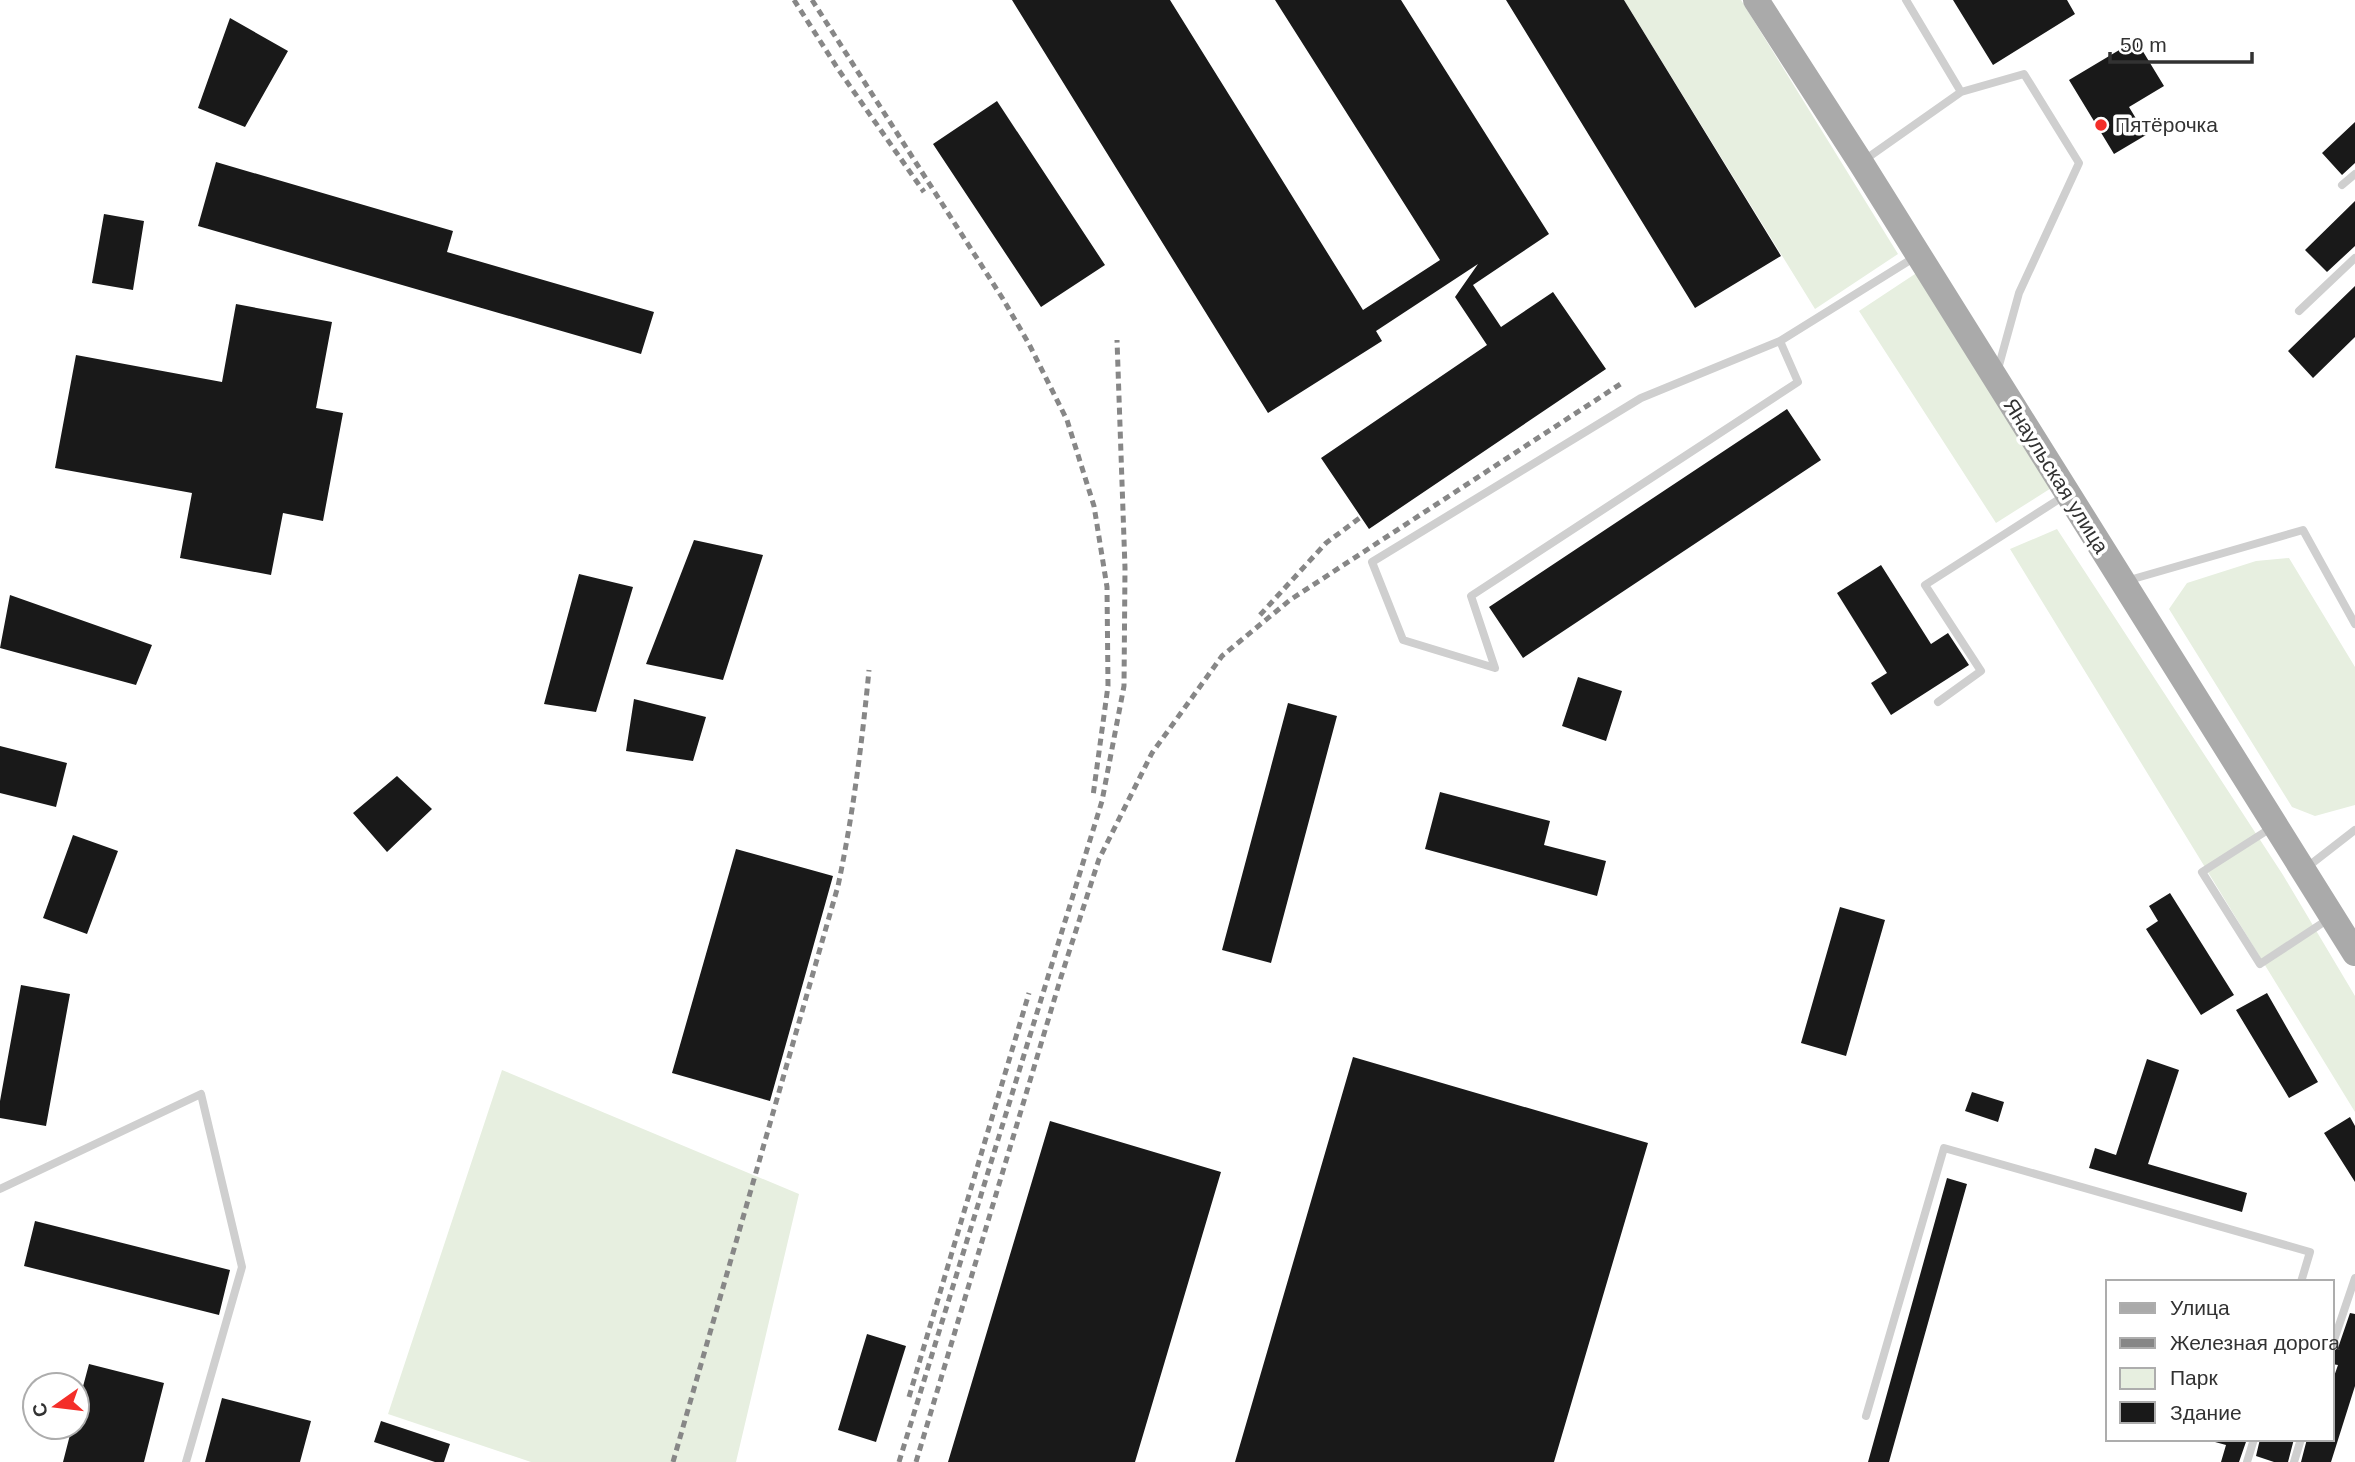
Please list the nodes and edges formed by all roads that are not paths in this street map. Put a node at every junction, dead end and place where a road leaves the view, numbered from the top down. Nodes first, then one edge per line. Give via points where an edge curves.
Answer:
1 (1756, 0) edge
2 (1906, 0) edge
3 (1961, 92) junction
4 (1861, 163) junction
5 (2355, 174) edge
6 (2342, 186) dead end
7 (1917, 256) junction
8 (2355, 258) edge
9 (2300, 311) dead end
10 (1780, 341) junction
11 (1995, 379) junction
12 (2067, 494) junction
13 (2122, 582) junction
14 (2355, 624) edge
15 (1938, 702) dead end
16 (2275, 825) junction
17 (2355, 830) edge
18 (2304, 870) junction
19 (2333, 917) junction
20 (2355, 953) edge
21 (0, 1189) edge
22 (2355, 1278) edge
23 (2302, 1280) edge
24 (2334, 1340) edge
25 (1866, 1416) dead end
26 (2252, 1441) edge
27 (2300, 1441) edge
28 (186, 1462) edge
29 (2247, 1462) edge
30 (2294, 1462) edge

1 - 4 main road, Янаульская улица
2 - 3 lane
3 - 4 lane
3 - 11 lane via 2024,75 2080,163 2019,293
4 - 7 main road, Янаульская улица
5 - 6 lane
7 - 10 lane
7 - 11 main road, Янаульская улица
8 - 9 lane
10 - 10 lane via 1798,382 1471,596 1495,668 1403,640 1371,562 1641,398
11 - 12 main road, Янаульская улица
12 - 13 main road, Янаульская улица
12 - 15 lane via 1924,585 1981,670
13 - 14 lane via 2303,530
13 - 16 main road, Янаульская улица
16 - 18 main road, Янаульская улица
16 - 19 lane via 2202,872 2260,964
17 - 18 lane
18 - 19 main road, Янаульская улица
19 - 20 main road, Янаульская улица
21 - 28 lane via 201,1094 242,1267
22 - 24 lane
23 - 25 lane via 2310,1252 1944,1148
26 - 29 lane
27 - 30 lane

